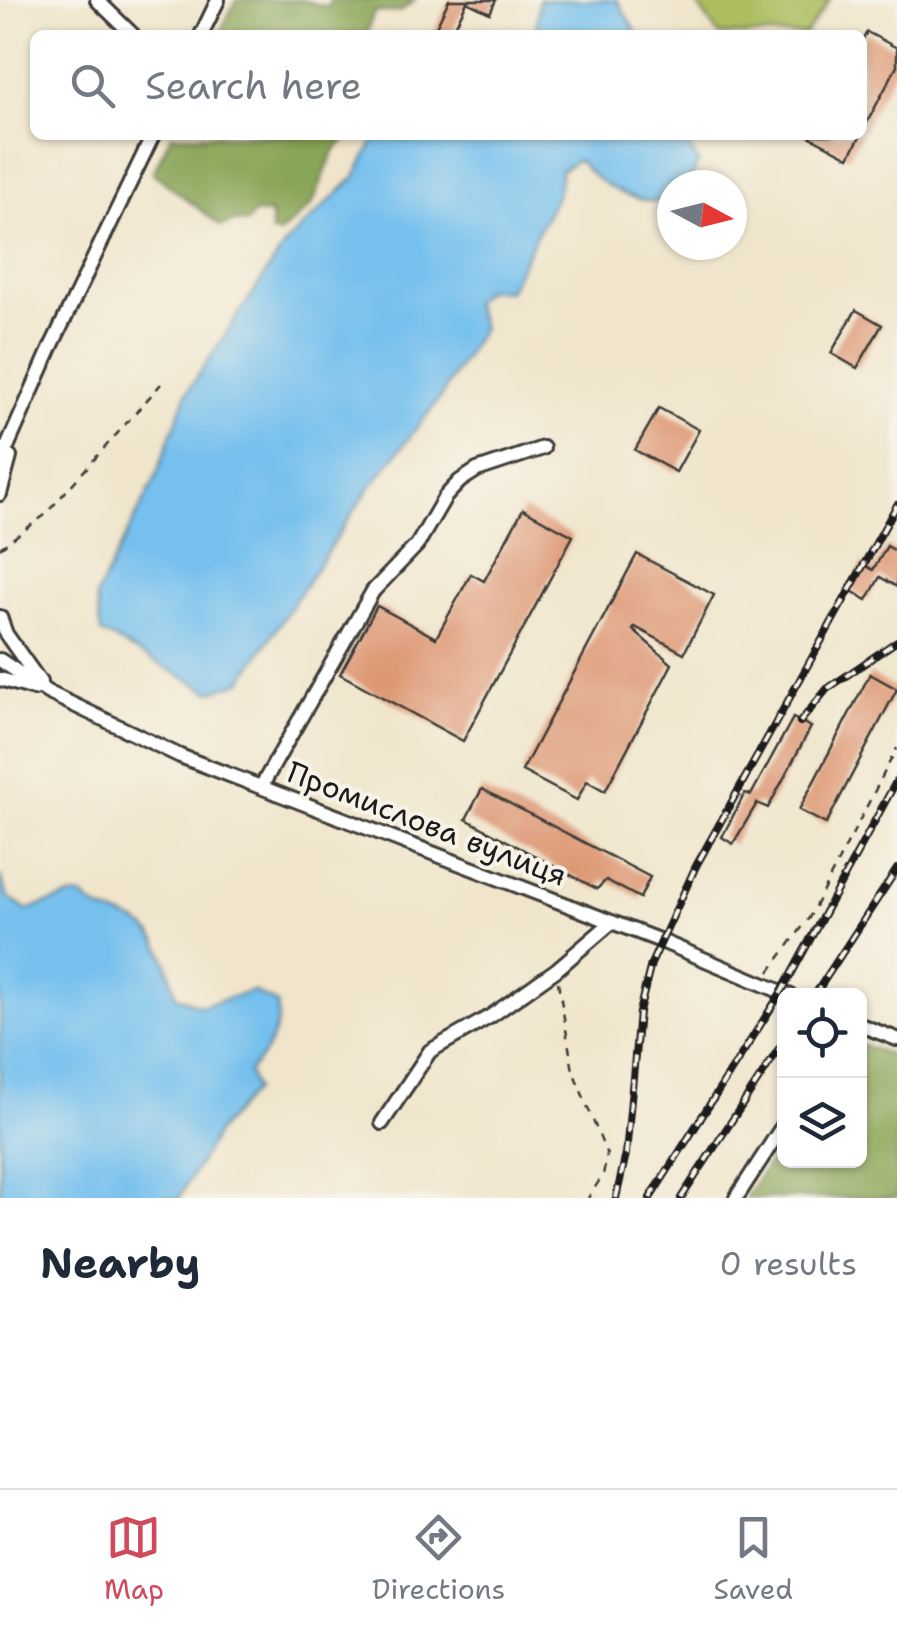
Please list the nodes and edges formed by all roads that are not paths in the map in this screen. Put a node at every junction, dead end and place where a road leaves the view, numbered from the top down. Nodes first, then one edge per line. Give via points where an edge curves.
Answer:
1 (97, 0) edge
2 (218, 0) edge
3 (127, 30) edge
4 (203, 30) edge
5 (151, 140) edge
6 (25, 406) junction
7 (543, 448) dead end
8 (0, 463) edge
9 (0, 494) edge
10 (0, 617) edge
11 (0, 660) edge
12 (0, 679) edge
13 (48, 692) junction
14 (261, 787) junction
15 (612, 922) junction
16 (777, 989) edge
17 (867, 1028) edge
18 (897, 1039) edge
19 (382, 1123) dead end
20 (777, 1135) edge
21 (736, 1198) edge

1 - 3 street
2 - 4 street
5 - 6 street
6 - 8 street
6 - 9 street
7 - 14 street via 477,470 445,497 418,545 372,591
10 - 13 street
11 - 13 street
12 - 13 street
13 - 14 street, Промислова вулиця
14 - 15 street, Промислова вулиця
15 - 16 street, Промислова вулиця
15 - 19 street via 556,970 430,1052
17 - 18 street
20 - 21 street

